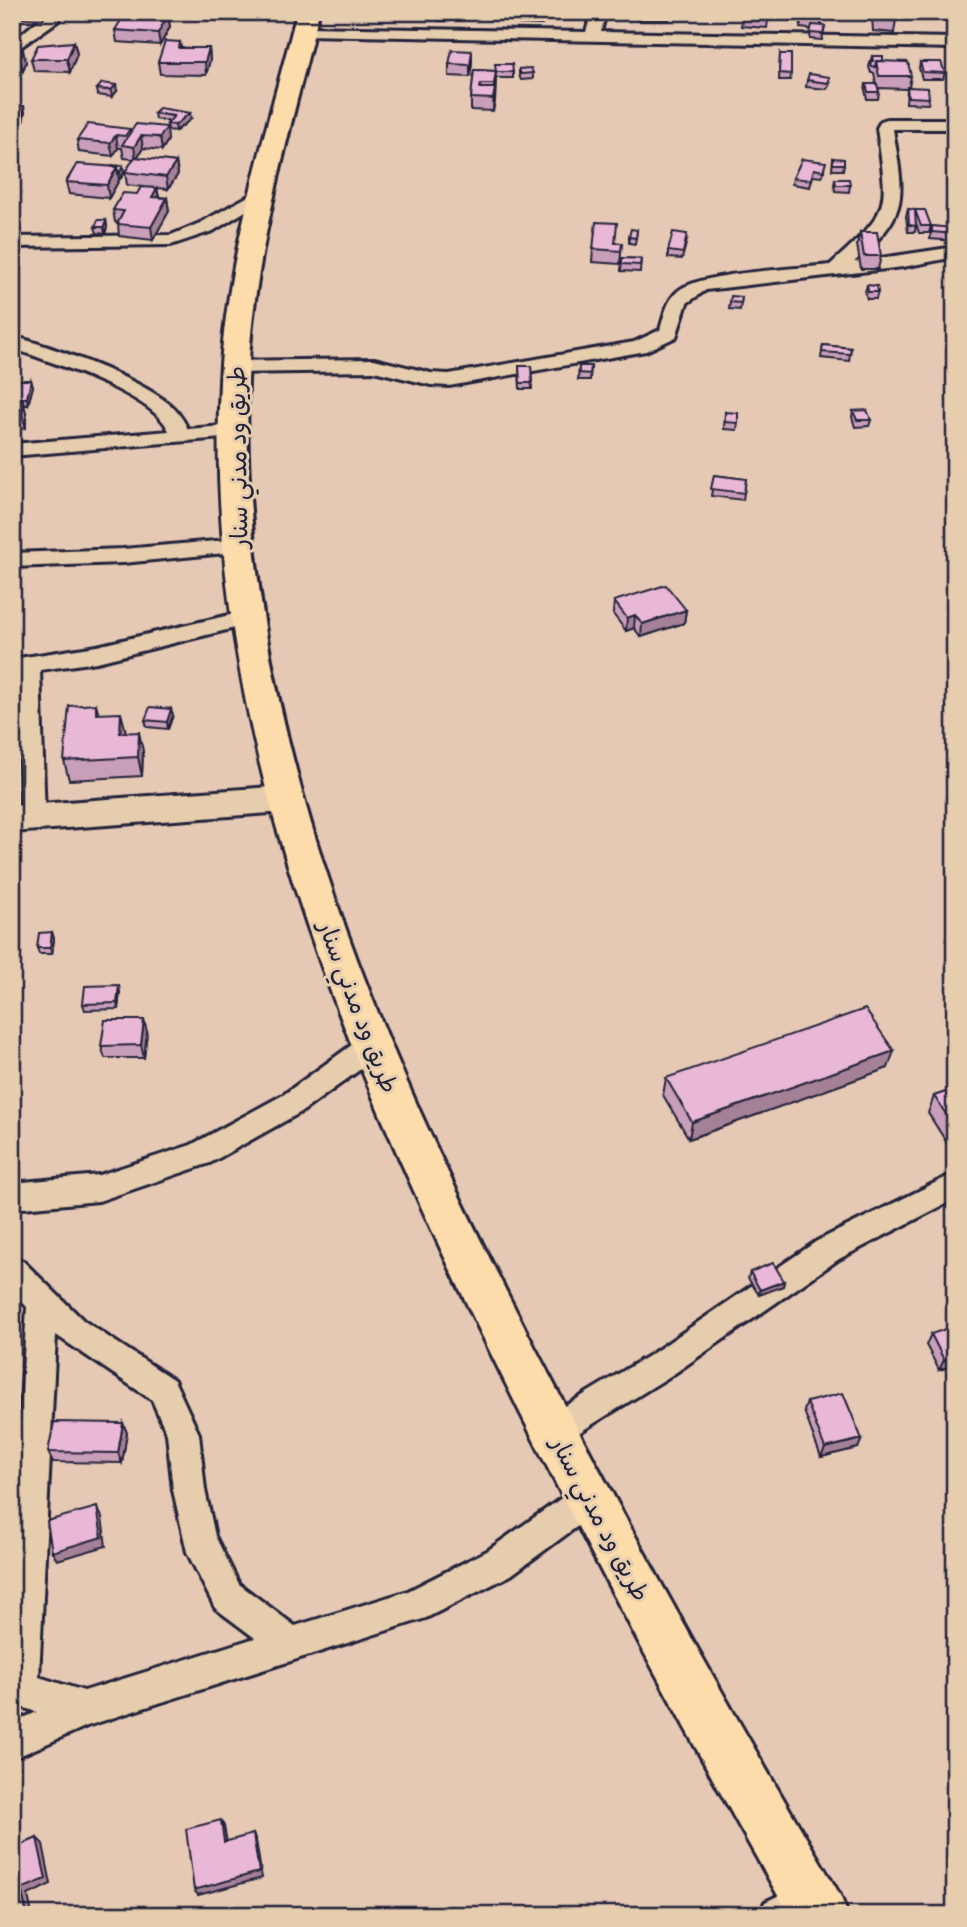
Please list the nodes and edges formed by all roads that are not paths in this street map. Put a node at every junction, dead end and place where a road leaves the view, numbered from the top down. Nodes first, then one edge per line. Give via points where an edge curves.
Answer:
1 (55, 12) edge
2 (599, 12) edge
3 (306, 22) edge
4 (592, 38) junction
5 (955, 43) edge
6 (12, 49) edge
7 (955, 124) edge
8 (261, 194) junction
9 (12, 242) edge
10 (955, 252) edge
11 (835, 270) junction
12 (12, 342) edge
13 (235, 367) junction
14 (234, 430) junction
15 (180, 436) junction
16 (12, 450) edge
17 (239, 546) junction
18 (12, 559) edge
19 (247, 618) junction
20 (21, 666) edge
21 (285, 799) junction
22 (22, 819) edge
23 (370, 1048) junction
24 (955, 1185) edge
25 (12, 1196) edge
26 (12, 1271) edge
27 (43, 1301) junction
28 (553, 1431) junction
29 (589, 1498) junction
30 (291, 1644) junction
31 (16, 1687) edge
32 (85, 1709) junction
33 (12, 1741) edge
34 (803, 1910) edge

1 - 6 street
2 - 4 street
3 - 4 street
3 - 8 highway, طريق ود مدني سنار
4 - 5 street
7 - 11 street via 887,124 893,201 889,214
8 - 9 street via 223,218 171,240
8 - 13 highway, طريق ود مدني سنار via 244,276
10 - 11 street
11 - 13 street via 702,285 677,300 669,334 658,340 473,377 430,379 374,365
12 - 15 street via 111,380 158,404 171,415
13 - 14 highway, طريق ود مدني سنار
14 - 15 street
14 - 17 highway, طريق ود مدني سنار
15 - 16 street
17 - 18 street
17 - 19 highway, طريق ود مدني سنار
19 - 20 street via 97,654
19 - 21 highway, طريق ود مدني سنار
20 - 22 street
21 - 22 street
21 - 23 highway, طريق ود مدني سنار
23 - 25 street via 293,1103 200,1154 99,1188
23 - 28 highway, طريق ود مدني سنار via 465,1257
24 - 28 street via 828,1250 664,1363
26 - 27 street
27 - 30 street via 73,1331 163,1390 183,1434 199,1540 221,1585 227,1596
27 - 31 street
28 - 29 highway, طريق ود مدني سنار
29 - 30 street via 499,1563 414,1606
29 - 34 highway, طريق ود مدني سنار
30 - 32 street
31 - 32 street
32 - 33 street

